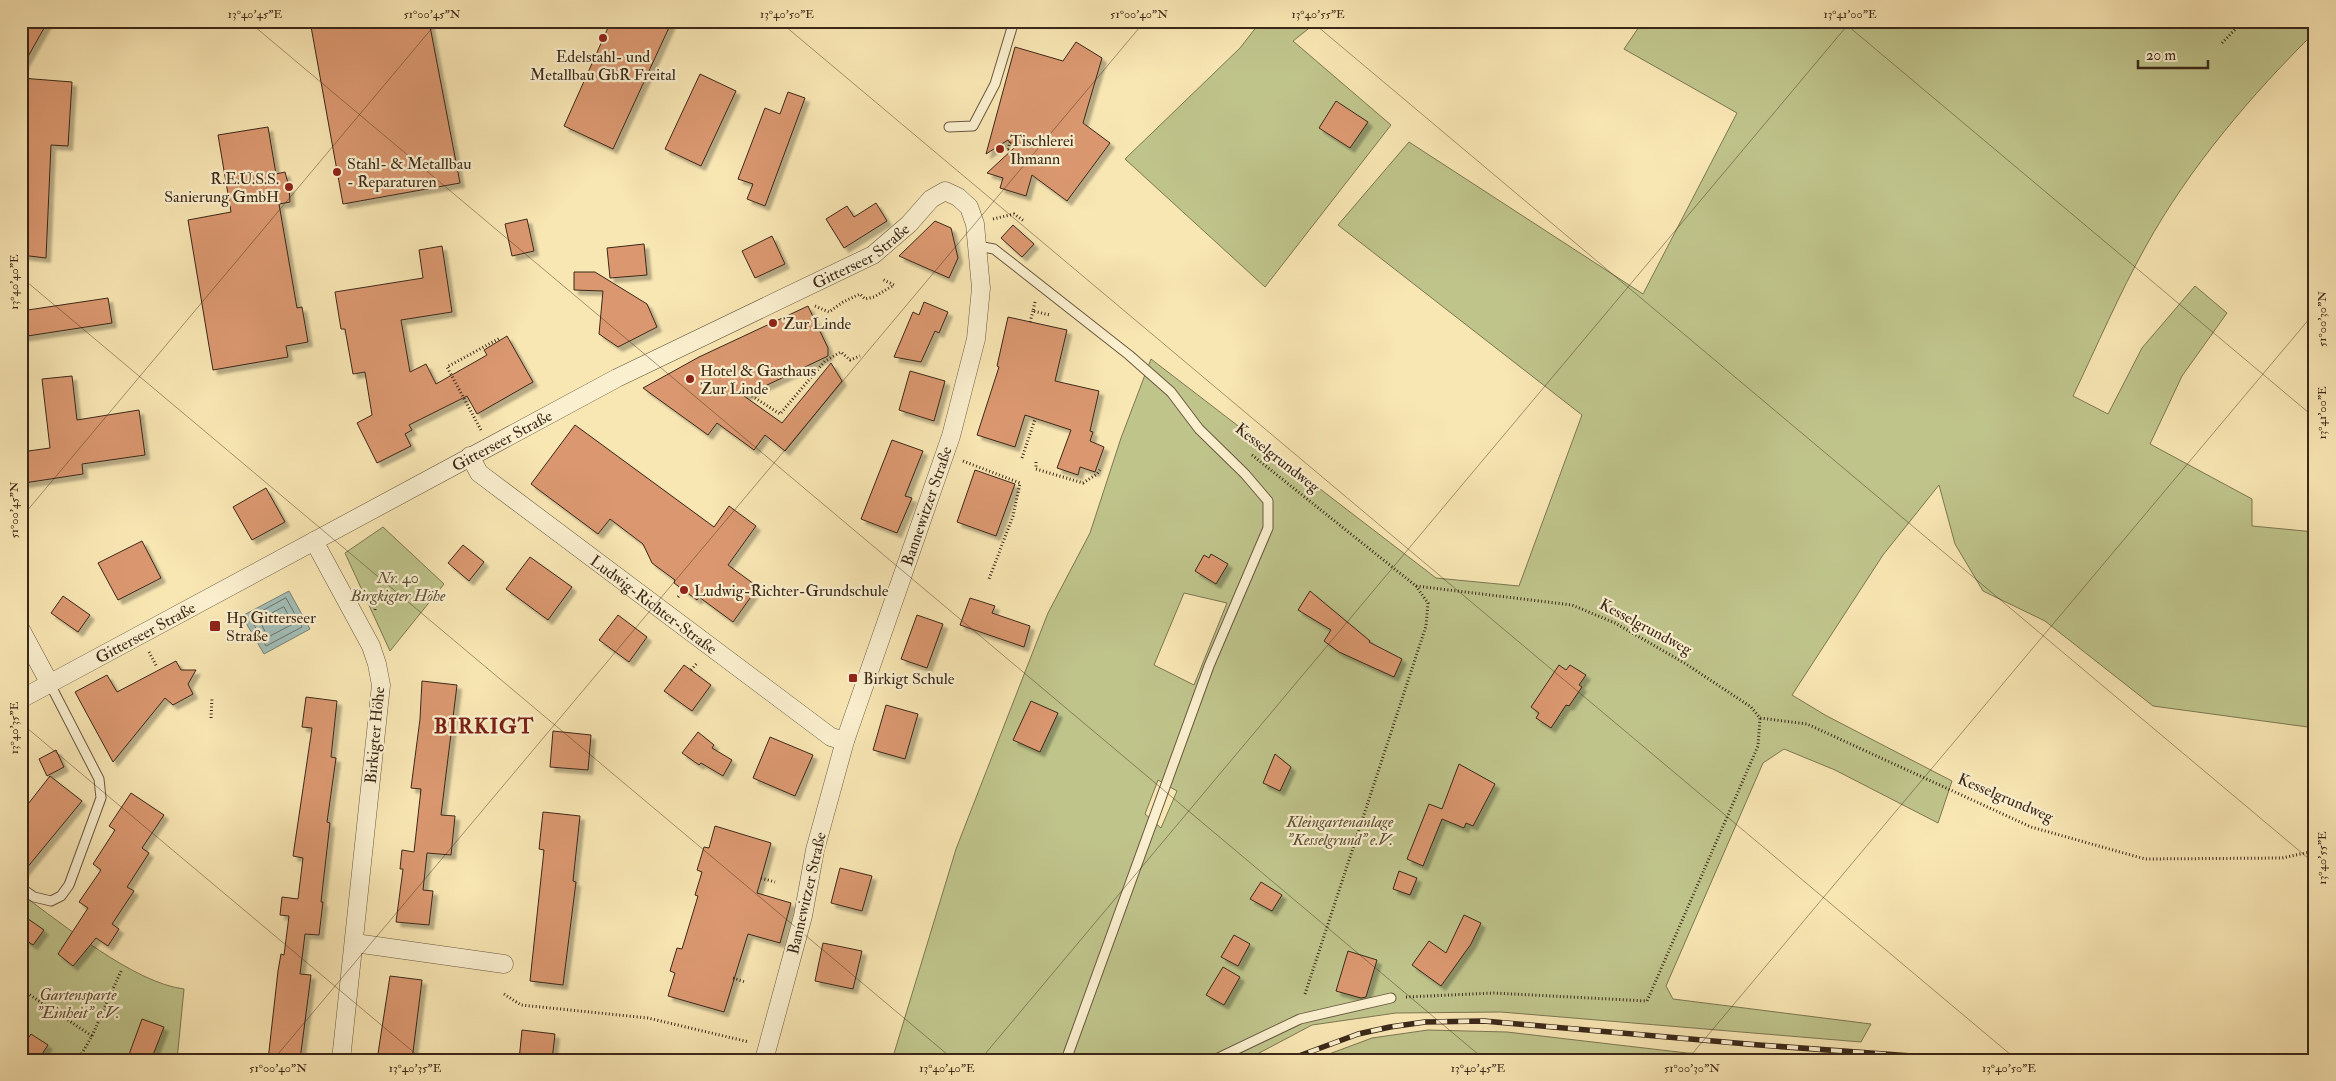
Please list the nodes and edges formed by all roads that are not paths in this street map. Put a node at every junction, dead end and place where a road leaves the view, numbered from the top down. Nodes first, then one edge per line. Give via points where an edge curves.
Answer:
1 (1014, 21) edge
2 (949, 127) dead end
3 (945, 191) joint
4 (978, 246) junction
5 (470, 456) junction
6 (314, 541) junction
7 (21, 630) edge
8 (50, 684) junction
9 (21, 699) edge
10 (845, 741) junction
11 (21, 888) edge
12 (355, 943) junction
13 (504, 964) dead end
14 (1391, 998) road end
15 (341, 1060) edge
16 (764, 1060) edge
17 (1066, 1060) edge
18 (1214, 1060) edge

1 - 2 lane via 995,84 973,126
3 - 4 street, Bannewitzer Straße via 958,197 968,208 974,220
3 - 5 street, Gitterseer Straße via 931,199 909,224 873,255 672,350
4 - 10 street, Bannewitzer Straße via 980,312 965,386 951,436
4 - 17 lane via 994,249 1129,355 1171,392 1199,429 1268,501 1268,528 1208,666
5 - 6 street, Gitterseer Straße
5 - 10 street, Ludwig-Richter-Straße via 479,473 831,737
6 - 8 street, Gitterseer Straße
6 - 12 street, Birkigter Höhe via 371,646 381,685
7 - 8 street
8 - 9 street, Gitterseer Straße
8 - 11 lane via 99,779 101,798 68,885 60,896 51,901 34,897
10 - 16 street, Bannewitzer Straße
12 - 13 street
12 - 15 street, Birkigter Höhe
14 - 18 lane via 1300,1019

